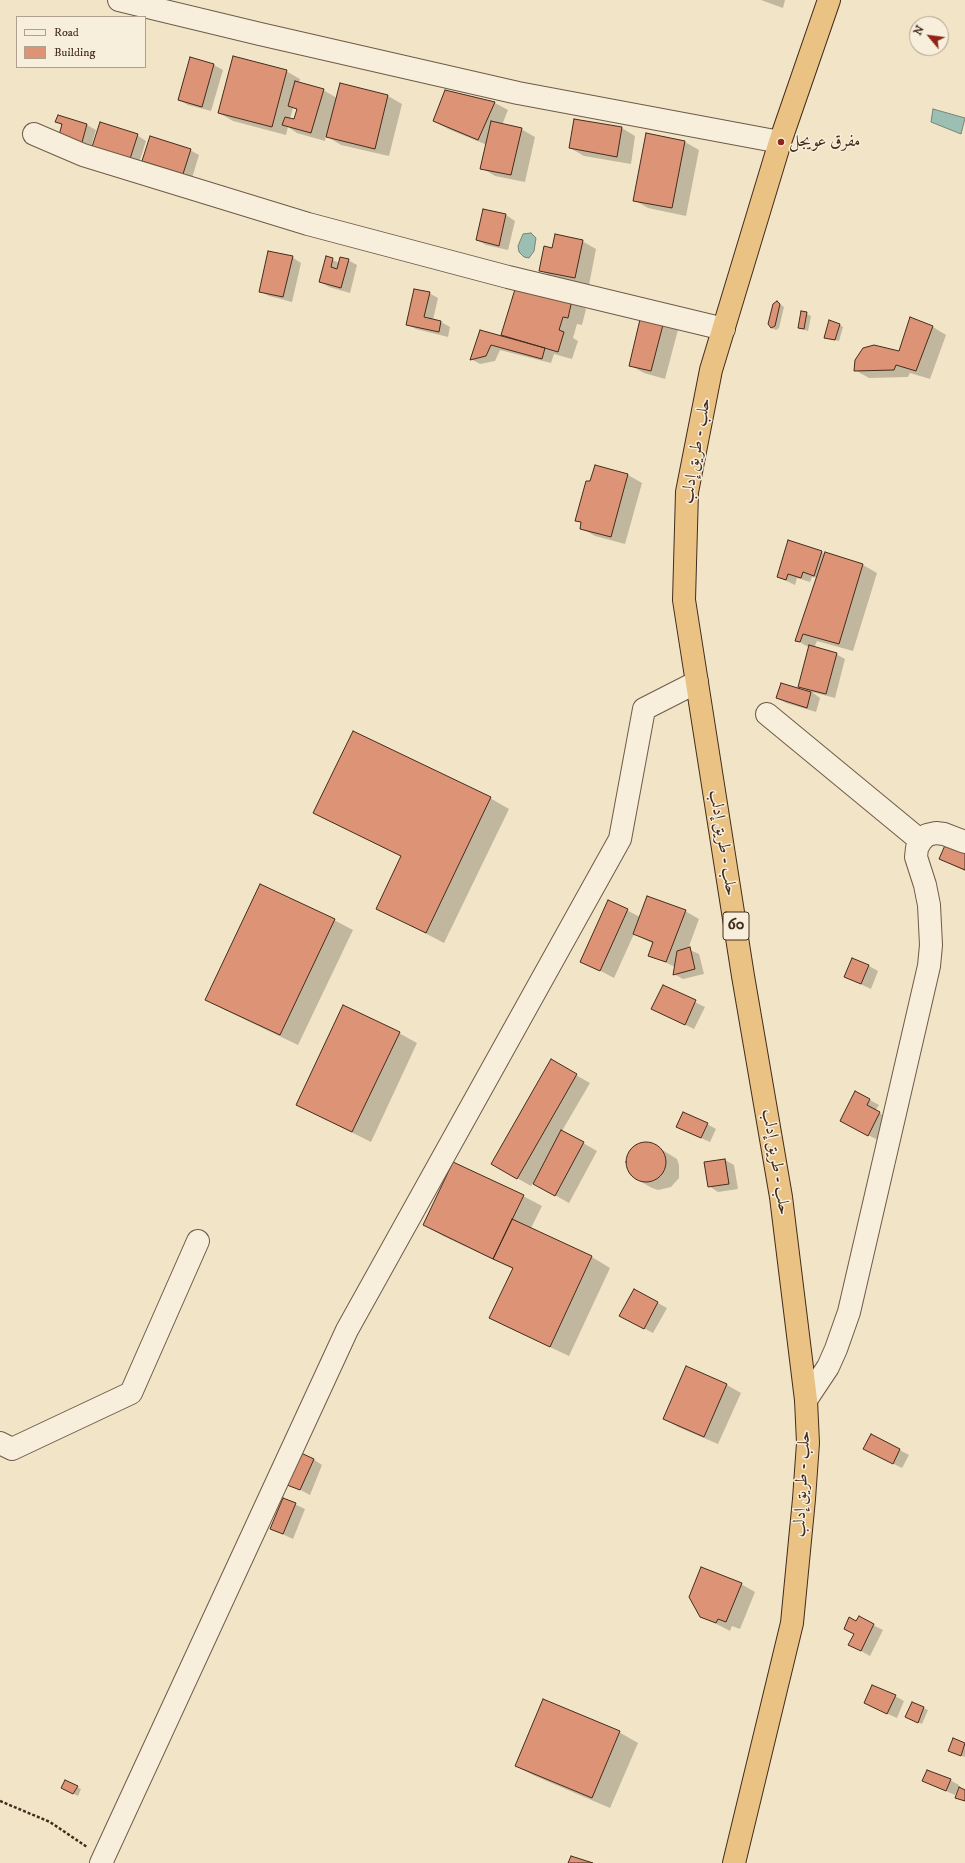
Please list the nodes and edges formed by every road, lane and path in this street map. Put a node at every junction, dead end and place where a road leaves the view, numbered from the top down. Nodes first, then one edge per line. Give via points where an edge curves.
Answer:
1 (119, 0) edge
2 (828, 0) edge
3 (34, 134) dead end
4 (780, 142) junction
5 (724, 329) junction
6 (697, 682) junction
7 (768, 714) dead end
8 (921, 841) junction
9 (965, 842) edge
10 (198, 1241) dead end
11 (806, 1400) junction
12 (0, 1444) edge
13 (0, 1801) edge
14 (103, 1861) edge
15 (734, 1863) edge

1 - 4 street via 518,93
2 - 4 highway, حلب - طريق إدلب / 60
3 - 5 street via 83,154 308,224 508,277
4 - 5 highway, حلب - طريق إدلب / 60
5 - 6 highway, حلب - طريق إدلب / 60 via 711,370 687,492 684,600
6 - 11 highway, حلب - طريق إدلب / 60 via 781,1197
6 - 14 street via 644,710 620,839 347,1330
7 - 8 street
8 - 9 street via 927,835 936,833
8 - 11 street via 916,848 916,857 929,905 929,966 847,1318 828,1367
10 - 12 street via 131,1393 12,1449
11 - 15 highway, حلب - طريق إدلب / 60 via 808,1443 792,1623
13 - 14 path via 50,1822

